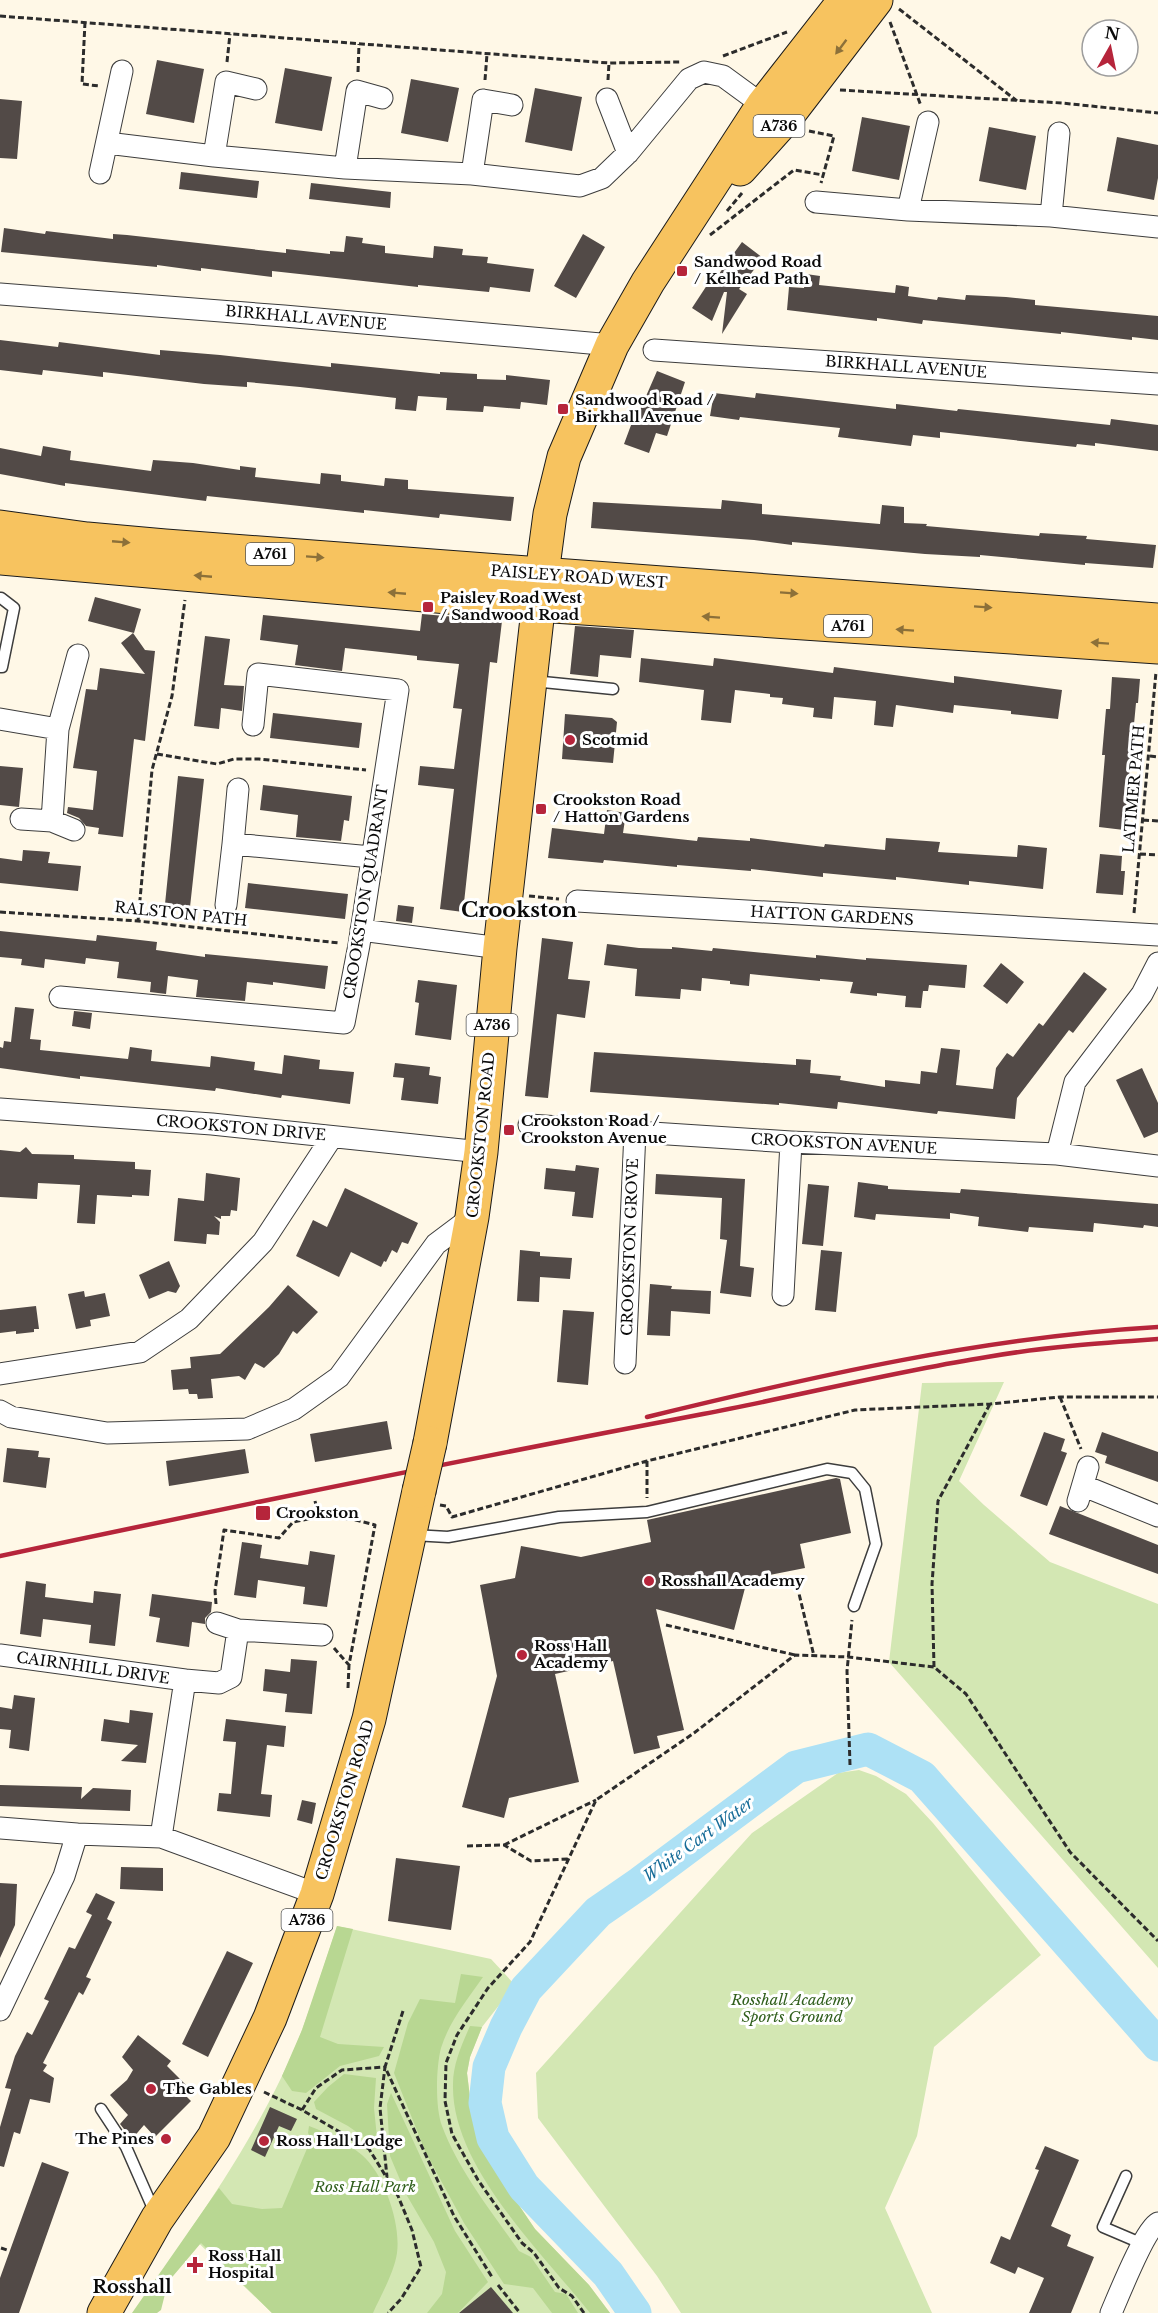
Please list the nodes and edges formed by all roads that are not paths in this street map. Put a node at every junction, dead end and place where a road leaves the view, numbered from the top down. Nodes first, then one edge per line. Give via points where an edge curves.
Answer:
1 (845, 0) edge
2 (886, 9) edge
3 (120, 80) road end
4 (256, 89) dead end
5 (382, 98) dead end
6 (607, 99) dead end
7 (512, 105) dead end
8 (785, 118) junction
9 (928, 122) dead end
10 (1059, 132) dead end
11 (107, 143) junction
12 (628, 153) junction
13 (214, 156) junction
14 (345, 168) junction
15 (100, 173) dead end
16 (472, 174) junction
17 (816, 202) road end
18 (908, 210) junction
19 (1051, 216) junction
20 (1158, 227) edge
21 (0, 294) edge
22 (612, 345) junction
23 (654, 350) dead end
24 (1158, 384) edge
25 (0, 527) edge
26 (70, 551) junction
27 (0, 558) edge
28 (540, 590) junction
29 (1, 598) edge
30 (1157, 638) edge
31 (78, 656) dead end
32 (0, 667) edge
33 (530, 681) junction
34 (614, 689) dead end
35 (0, 720) edge
36 (253, 725) dead end
37 (58, 729) junction
38 (238, 789) dead end
39 (21, 819) dead end
40 (52, 821) junction
41 (74, 830) dead end
42 (233, 844) junction
43 (371, 857) junction
44 (577, 901) road end
45 (225, 905) dead end
46 (1158, 935) edge
47 (360, 938) junction
48 (500, 948) junction
49 (1158, 963) edge
50 (60, 997) dead end
51 (0, 1109) edge
52 (529, 1125) dead end
53 (635, 1131) junction
54 (332, 1137) junction
55 (791, 1142) junction
56 (481, 1152) junction
57 (1057, 1154) junction
58 (1158, 1167) edge
59 (472, 1217) junction
60 (783, 1295) dead end
61 (625, 1363) dead end
62 (0, 1374) edge
63 (0, 1411) edge
64 (1083, 1485) road end
65 (1158, 1516) edge
66 (410, 1534) junction
67 (854, 1606) road end
68 (217, 1623) road end
69 (238, 1630) junction
70 (322, 1635) road end
71 (0, 1655) edge
72 (185, 1680) junction
73 (0, 1828) edge
74 (77, 1834) junction
75 (161, 1837) junction
76 (316, 1894) junction
77 (0, 2010) edge
78 (101, 2109) dead end
79 (1126, 2176) dead end
80 (157, 2219) junction
81 (1158, 2223) edge
82 (1143, 2244) junction
83 (104, 2313) edge
84 (1111, 2313) edge

1 - 8 main road, A736
2 -> 8 main road, A736
3 - 11 street
4 - 13 street via 226,82
5 - 14 street via 357,92
6 - 12 street
7 - 16 street via 483,100
8 - 12 street via 723,76 704,72 689,80
8 - 22 main road, A736 via 673,244
9 - 18 street
10 - 19 street
11 - 13 street
11 - 15 street
12 - 16 street via 602,178 580,186
13 - 14 street
14 - 16 street
17 - 18 street
18 - 19 street
19 - 20 street
21 - 22 street, BIRKHALL AVENUE
22 - 28 main road, A736 via 564,457 550,514
23 - 24 street, BIRKHALL AVENUE
25 - 26 main road, PAISLEY ROAD WEST / A761
26 - 27 main road, PAISLEY ROAD WEST / A761
26 -> 28 main road, PAISLEY ROAD WEST / A761 via 165,546
28 -> 26 main road, PAISLEY ROAD WEST / A761 via 188,575
28 - 30 main road, PAISLEY ROAD WEST / A761
28 - 33 main road, CROOKSTON ROAD / A736
29 - 32 lane via 15,608
31 - 37 street
33 - 34 lane
33 - 48 main road, CROOKSTON ROAD / A736
35 - 37 street
36 - 43 street, CROOKSTON QUADRANT via 258,675 398,690
37 - 40 street
38 - 42 street
39 - 40 street
40 - 41 street
42 - 43 street
42 - 45 street
43 - 47 street, CROOKSTON QUADRANT
44 - 46 street, HATTON GARDENS
47 - 48 street
47 - 50 street, CROOKSTON QUADRANT via 344,1023 84,990
48 - 56 main road, CROOKSTON ROAD / A736
49 - 57 street via 1142,994 1075,1082
51 - 54 street, CROOKSTON DRIVE
52 - 53 street, CROOKSTON AVENUE
53 - 55 street, CROOKSTON AVENUE
53 - 61 street, CROOKSTON GROVE
54 - 56 street, CROOKSTON DRIVE
54 - 62 street via 262,1242 189,1319 140,1352
55 - 57 street, CROOKSTON AVENUE
55 - 60 street
56 - 59 main road, CROOKSTON ROAD / A736
57 - 58 street, CROOKSTON AVENUE
59 - 63 street via 436,1244 339,1377 294,1409 247,1429 107,1433 11,1417
59 - 66 main road, CROOKSTON ROAD / A736, bridge
64 - 65 street
66 - 67 lane via 448,1537 559,1517 647,1512 827,1469 852,1473 865,1489 876,1544
66 - 76 main road, CROOKSTON ROAD / A736 via 369,1719
68 - 69 street
69 - 70 street
69 - 72 street, CAIRNHILL DRIVE via 231,1677 219,1683
71 - 72 street, CAIRNHILL DRIVE
72 - 75 street, CAIRNHILL DRIVE
73 - 74 street
74 - 75 street
74 - 77 street via 64,1876
75 - 76 street
76 - 80 main road, CROOKSTON ROAD / A736 via 270,2018 214,2136
78 - 80 lane via 135,2165
79 - 82 lane via 1103,2228
80 - 83 main road, CROOKSTON ROAD / A736
81 - 82 street
82 - 84 street

